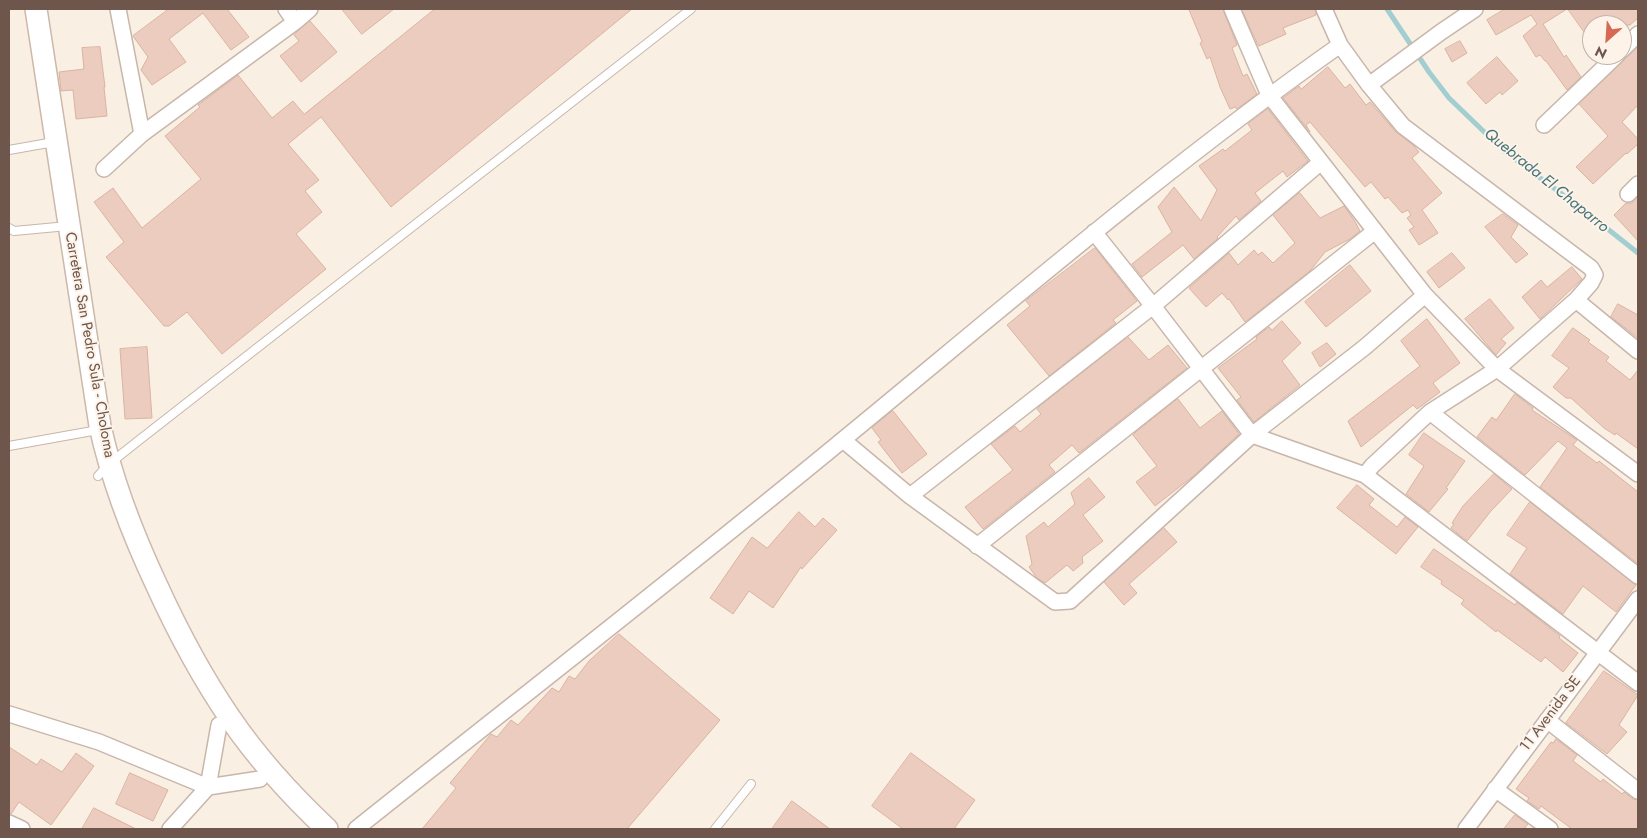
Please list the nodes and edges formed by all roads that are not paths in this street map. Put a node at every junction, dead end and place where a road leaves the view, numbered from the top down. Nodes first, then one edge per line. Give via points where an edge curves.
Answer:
1 (24, 9) edge
2 (36, 9) edge
3 (118, 9) edge
4 (286, 9) edge
5 (310, 9) edge
6 (691, 9) edge
7 (1232, 9) edge
8 (1324, 9) edge
9 (1476, 9) edge
10 (296, 22) junction
11 (1340, 44) junction
12 (1607, 65) edge
13 (1369, 85) junction
14 (1269, 95) junction
15 (1544, 125) dead end
16 (142, 134) junction
17 (50, 142) junction
18 (9, 150) edge
19 (1321, 162) junction
20 (104, 169) dead end
21 (57, 227) junction
22 (9, 228) edge
23 (1094, 232) junction
24 (1375, 232) junction
25 (1425, 295) junction
26 (1576, 300) junction
27 (1153, 306) junction
28 (1638, 351) edge
29 (1201, 369) junction
30 (1497, 369) junction
31 (1430, 412) junction
32 (94, 431) junction
33 (1252, 435) junction
34 (843, 440) junction
35 (9, 446) edge
36 (104, 470) junction
37 (1638, 474) edge
38 (1365, 475) junction
39 (910, 496) junction
40 (977, 546) junction
41 (1638, 576) edge
42 (1638, 600) edge
43 (1598, 652) junction
44 (1638, 683) edge
45 (9, 714) edge
46 (1547, 720) junction
47 (219, 725) junction
48 (260, 779) junction
49 (752, 784) dead end
50 (208, 787) junction
51 (1495, 789) junction
52 (1638, 791) edge
53 (9, 823) edge
54 (22, 829) edge
55 (170, 829) edge
56 (309, 829) edge
57 (327, 829) edge
58 (356, 829) edge
59 (715, 829) edge
60 (1466, 829) edge
61 (1550, 829) edge

1 - 17 main road, Carretera San Pedro Sula - Choloma
2 - 17 main road, Carretera San Pedro Sula - Choloma
3 - 16 street
4 - 10 street
5 - 10 street
6 - 36 lane
7 - 14 street
8 - 11 street
9 - 13 street
10 - 16 street
11 - 13 street
11 - 14 street
12 - 15 street
13 - 26 street via 1403,126 1591,268 1595,275 1592,283
14 - 19 street
14 - 23 street
16 - 20 street
17 - 18 lane
17 - 21 main road, Carretera San Pedro Sula - Choloma
17 - 32 main road, Carretera San Pedro Sula - Choloma
19 - 24 street
19 - 27 street
21 - 22 lane via 14,231
21 - 32 main road, Carretera San Pedro Sula - Choloma
23 - 27 street
23 - 34 street
24 - 25 street
24 - 29 street
25 - 30 street
25 - 33 street via 1365,347
26 - 28 street
26 - 30 street
27 - 29 street
27 - 39 street
29 - 33 street
29 - 40 street
30 - 31 street
30 - 37 street
31 - 38 street
31 - 41 street
32 - 35 lane
32 - 36 main road, Carretera San Pedro Sula - Choloma
33 - 38 street
33 - 40 street via 1070,601 1055,602
34 - 39 street
34 - 58 street
36 - 47 main road, Carretera San Pedro Sula - Choloma via 127,552 169,642
36 - 57 main road, Carretera San Pedro Sula - Choloma via 181,638 230,719 272,772
38 - 43 street
39 - 40 street
42 - 43 street, 11 Avenida SE
43 - 44 street
43 - 46 street, 11 Avenida SE
45 - 50 street via 98,742
46 - 51 street, 11 Avenida SE
46 - 52 street
47 - 48 main road, Carretera San Pedro Sula - Choloma
47 - 50 street
48 - 50 street
48 - 56 main road, Carretera San Pedro Sula - Choloma
49 - 59 lane
50 - 55 street
51 - 60 street, 11 Avenida SE
51 - 61 street
53 - 54 street

